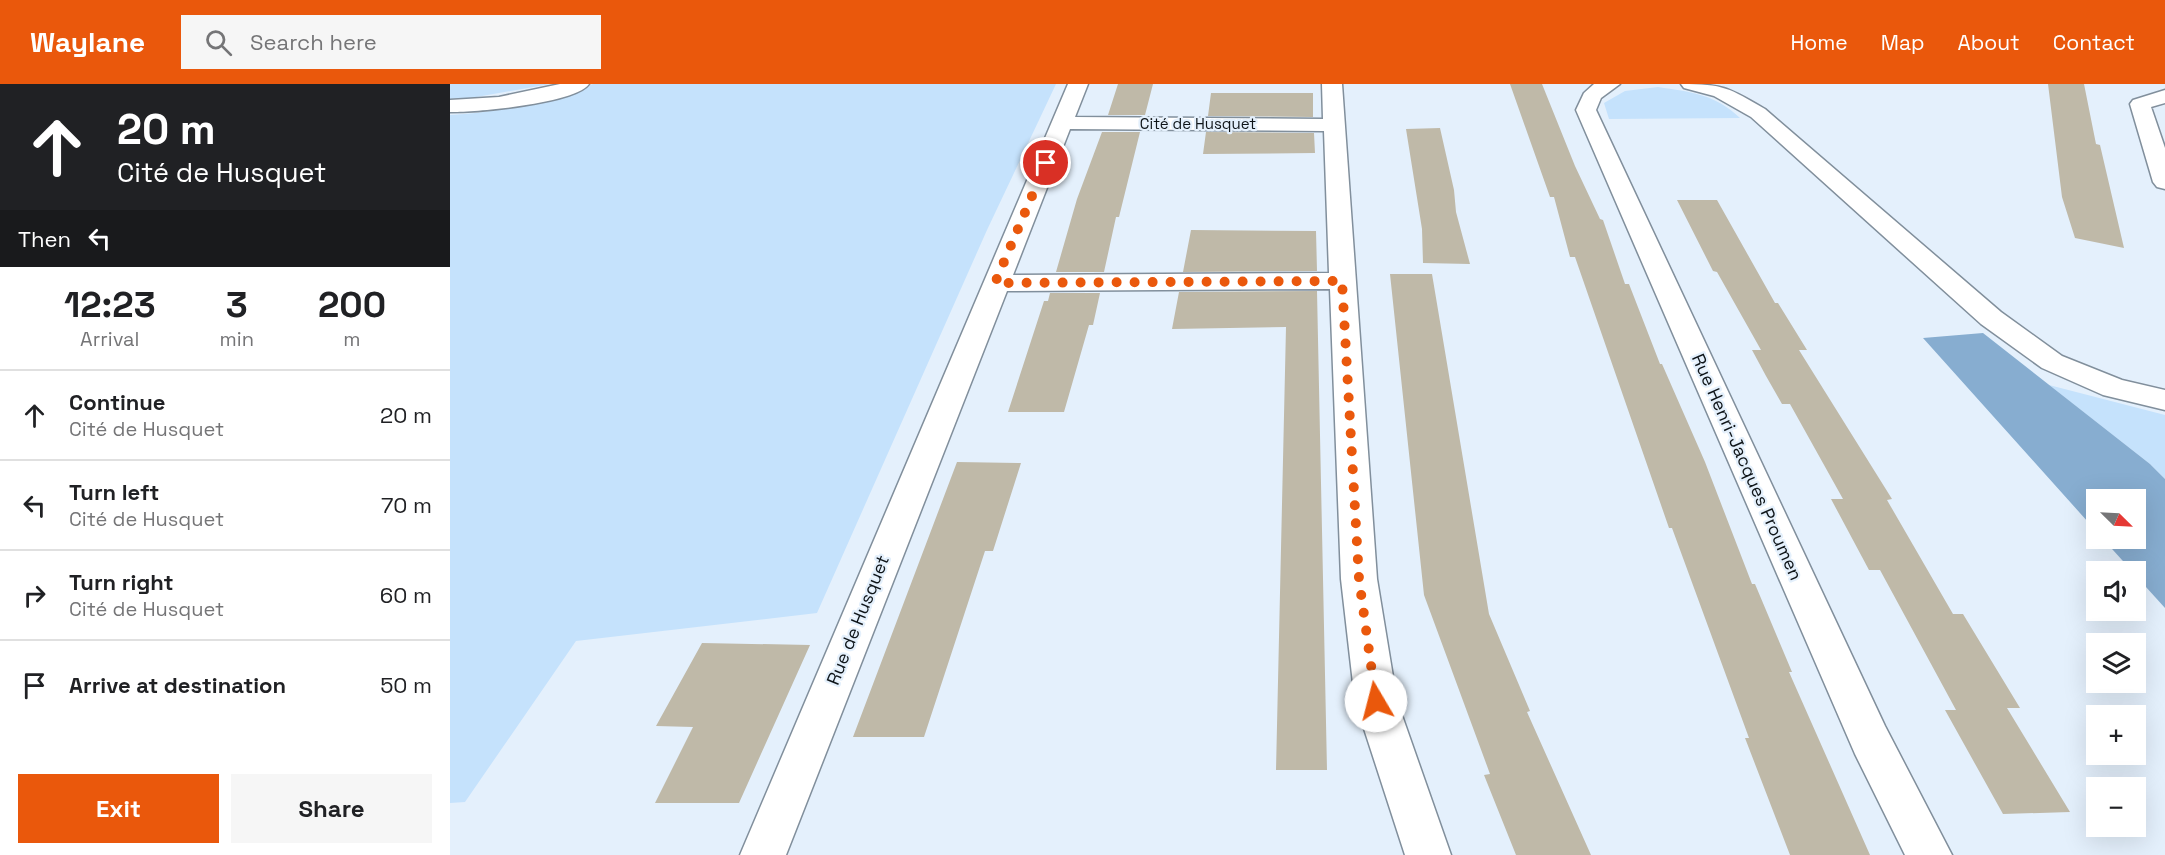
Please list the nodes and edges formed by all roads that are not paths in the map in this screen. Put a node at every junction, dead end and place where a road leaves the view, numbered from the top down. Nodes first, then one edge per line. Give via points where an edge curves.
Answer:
1 (579, 84) edge
2 (1078, 84) edge
3 (1332, 84) edge
4 (1610, 84) edge
5 (1691, 84) edge
6 (2132, 84) edge
7 (2165, 96) edge
8 (2140, 104) junction
9 (450, 106) edge
10 (1063, 123) junction
11 (1334, 125) junction
12 (2165, 182) edge
13 (1342, 281) junction
14 (995, 283) junction
15 (2165, 400) edge
16 (763, 855) edge
17 (1428, 855) edge
18 (1929, 855) edge

1 - 9 street via 504,102
2 - 10 street
3 - 11 street
4 - 18 street, Rue Henri-Jacques Proumen via 1588,99 1586,110 1869,740
5 - 15 street via 1721,92 1758,113 1991,318 2052,362 2114,388
6 - 8 street
7 - 8 street
8 - 12 street
10 - 11 street, Cité de Husquet
10 - 14 street
11 - 13 street
13 - 14 street
13 - 17 street via 1359,579 1376,701
14 - 16 street, Rue de Husquet

